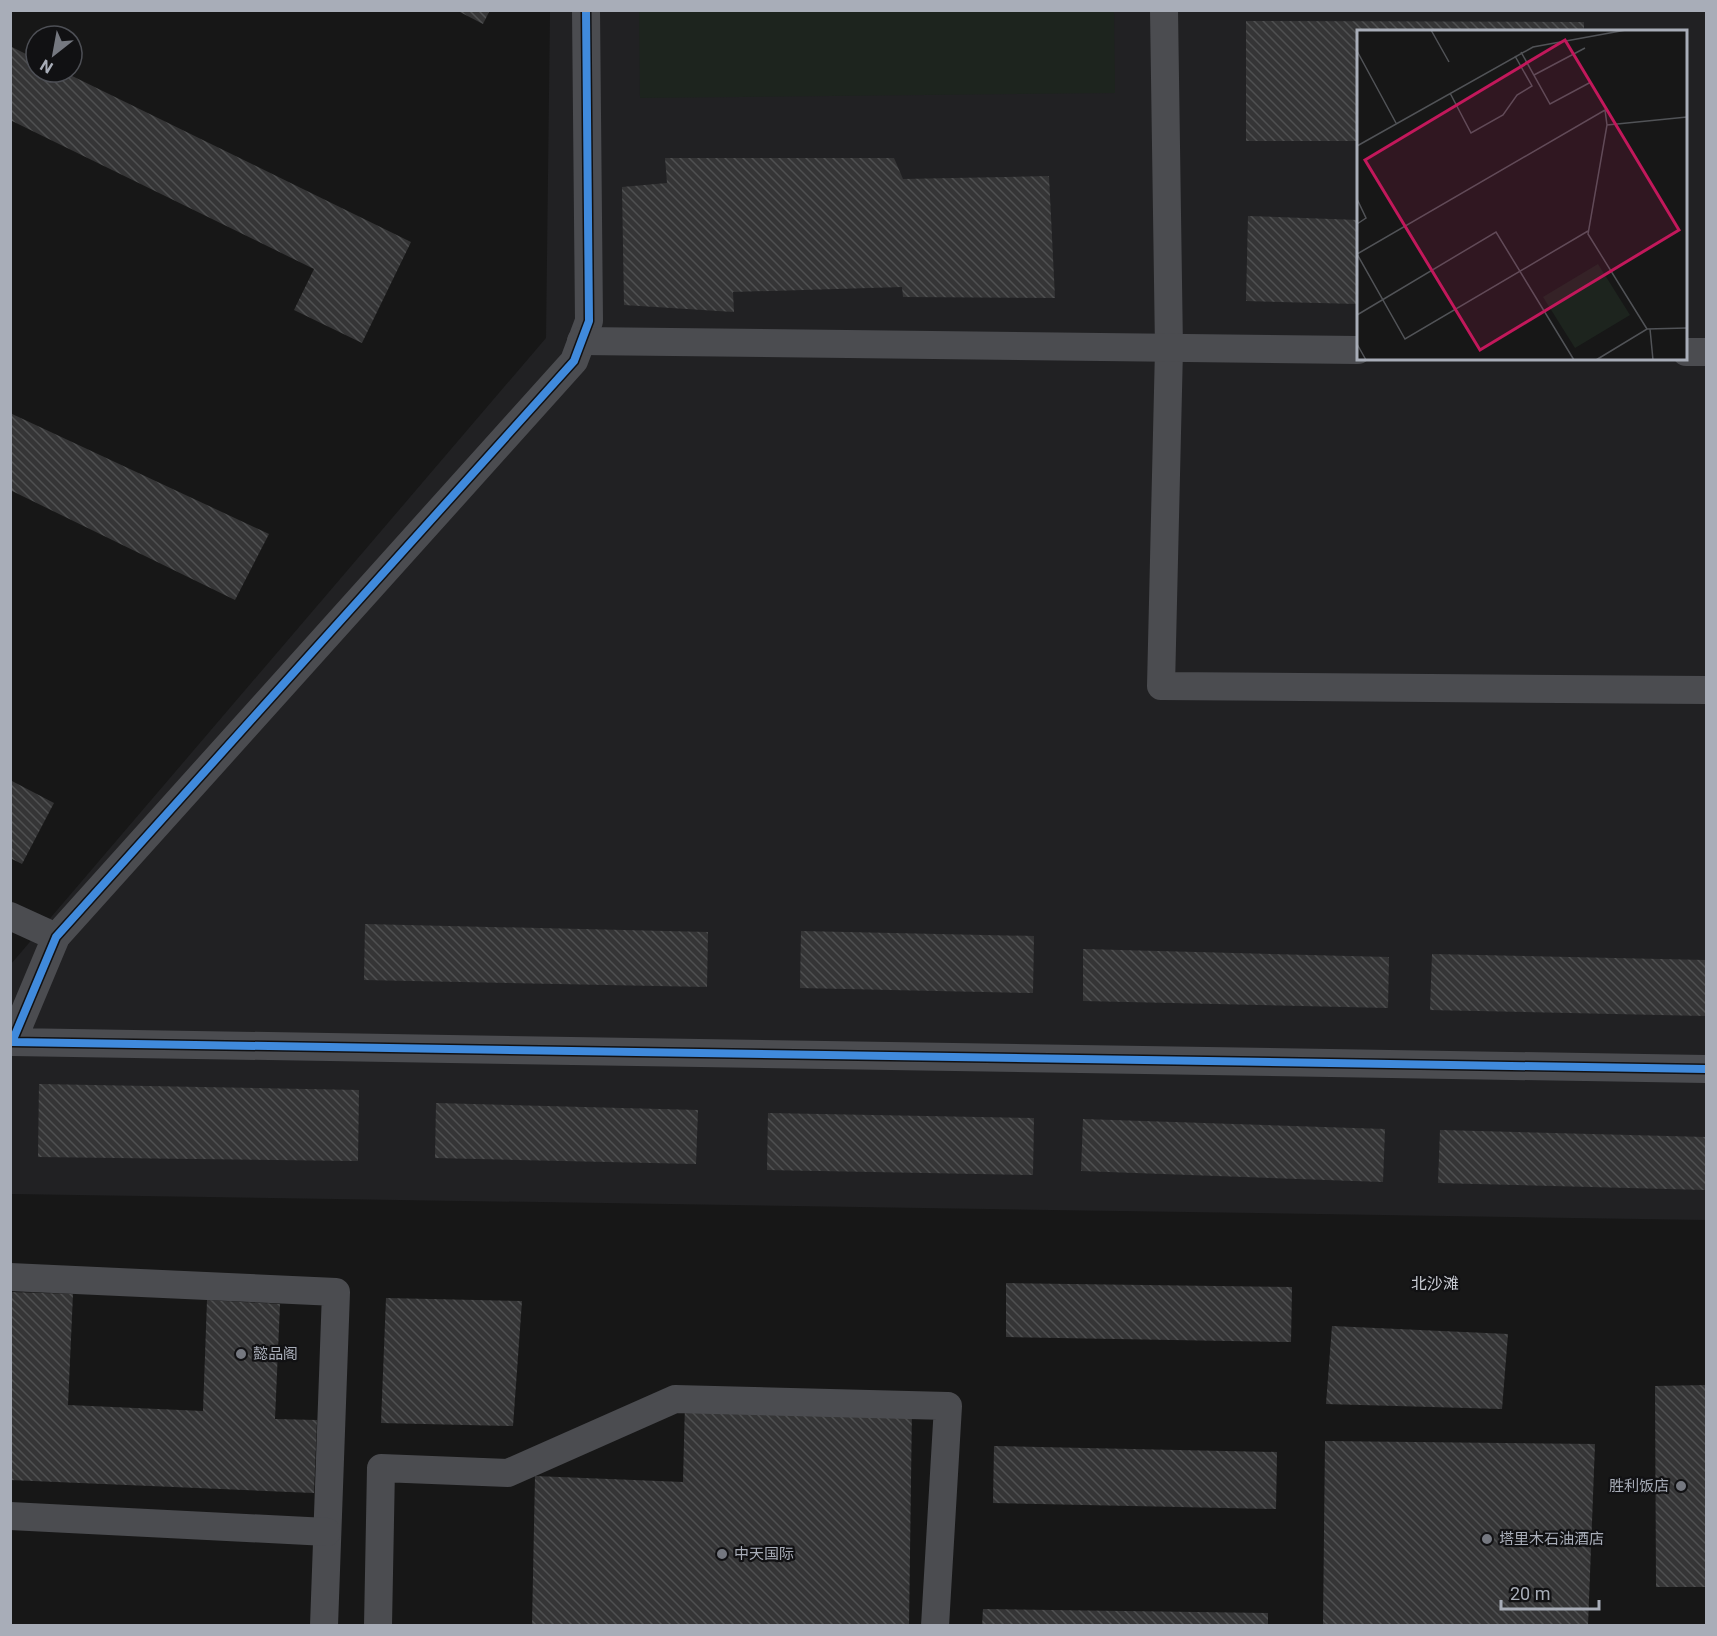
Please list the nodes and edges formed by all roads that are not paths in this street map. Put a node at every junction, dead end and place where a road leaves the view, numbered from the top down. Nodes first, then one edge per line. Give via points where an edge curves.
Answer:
1 (586, 10) edge
2 (1164, 10) edge
3 (581, 341) junction
4 (1169, 348) junction
5 (1357, 350) edge
6 (1687, 352) edge
7 (1707, 352) edge
8 (1707, 690) edge
9 (10, 916) edge
10 (56, 937) junction
11 (1707, 1069) edge
12 (10, 1277) edge
13 (10, 1516) edge
14 (327, 1532) junction
15 (324, 1626) edge
16 (378, 1626) edge
17 (935, 1626) edge

1 - 3 street via 589,321
2 - 4 street
3 - 4 street
3 - 10 street via 574,362
4 - 5 street
4 - 8 street via 1161,686
6 - 7 street
9 - 10 street
10 - 11 street via 12,1042
12 - 14 street via 336,1292
13 - 14 street
14 - 15 street
16 - 17 street via 381,1468 508,1473 675,1399 948,1406

